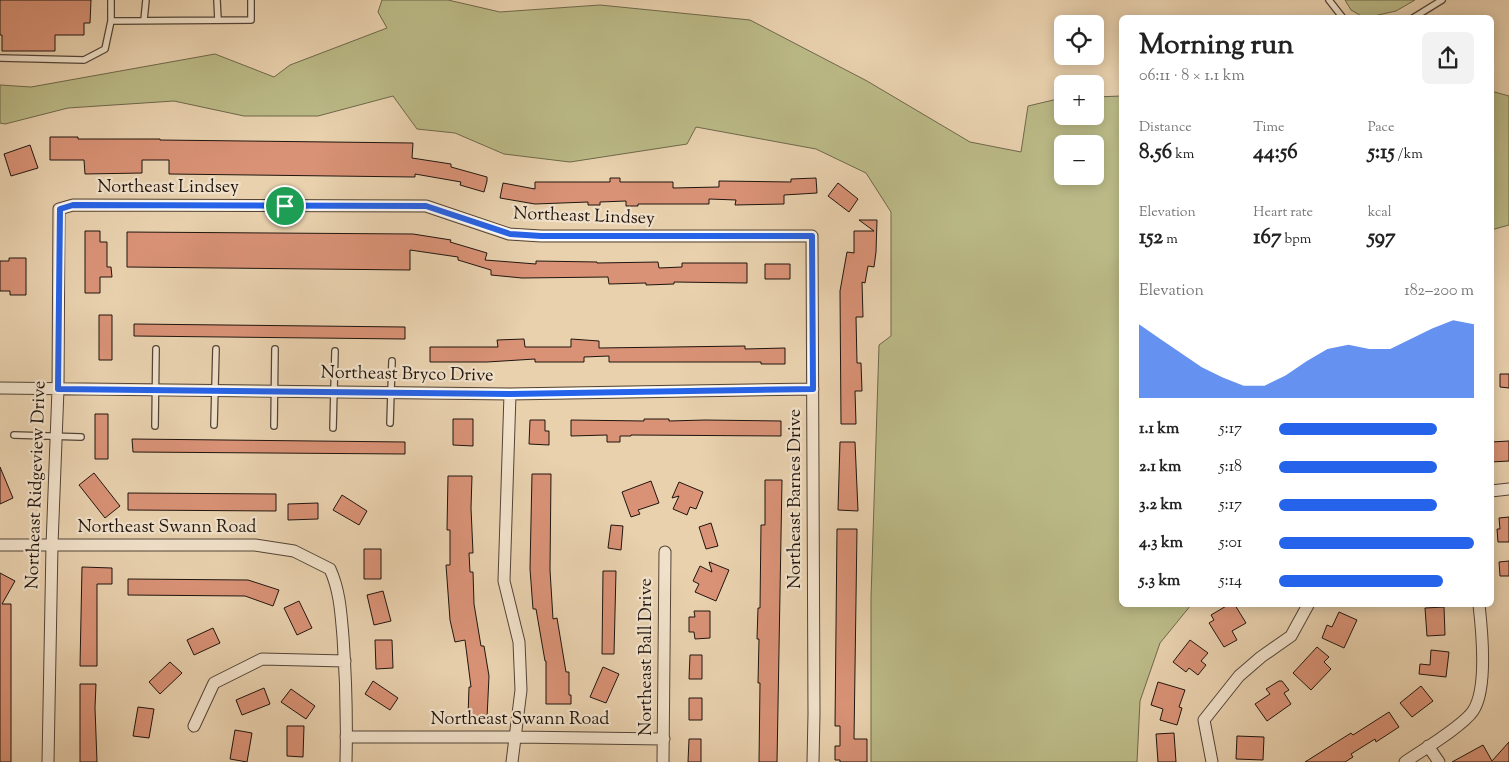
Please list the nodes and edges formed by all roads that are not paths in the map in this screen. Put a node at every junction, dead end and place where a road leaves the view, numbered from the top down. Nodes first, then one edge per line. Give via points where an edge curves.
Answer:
1 (111, 0) edge
2 (146, 0) edge
3 (217, 0) edge
4 (251, 0) edge
5 (1329, 0) edge
6 (1442, 0) edge
7 (1341, 15) edge
8 (1418, 15) edge
9 (144, 20) junction
10 (218, 20) junction
11 (111, 21) junction
12 (0, 58) edge
13 (60, 209) joint
14 (812, 236) joint
15 (156, 349) dead end
16 (216, 349) dead end
17 (275, 350) dead end
18 (335, 351) dead end
19 (392, 361) dead end
20 (0, 388) edge
21 (58, 389) junction
22 (813, 389) junction
23 (156, 390) junction
24 (215, 391) junction
25 (275, 391) junction
26 (334, 392) junction
27 (391, 392) junction
28 (510, 394) junction
29 (390, 423) dead end
30 (155, 426) dead end
31 (214, 426) dead end
32 (274, 426) dead end
33 (333, 428) dead end
34 (14, 435) dead end
35 (56, 436) junction
36 (81, 437) dead end
37 (1509, 489) edge
38 (1494, 490) edge
39 (0, 545) edge
40 (52, 545) junction
41 (665, 552) dead end
42 (1307, 607) edge
43 (1479, 607) edge
44 (344, 661) junction
45 (194, 726) dead end
46 (346, 737) junction
47 (516, 737) junction
48 (664, 739) junction
49 (1428, 746) junction
50 (48, 762) edge
51 (346, 762) edge
52 (512, 762) edge
53 (663, 762) edge
54 (813, 762) edge
55 (1212, 762) edge
56 (1405, 762) edge
57 (1438, 762) edge

1 - 11 lane
2 - 9 lane
3 - 10 lane
4 - 10 lane via 251,20
5 - 7 lane
6 - 8 lane
9 - 10 lane
9 - 11 lane
11 - 12 lane via 104,50 84,60
13 - 14 street, Northeast Lindsey via 73,205 426,206 517,235
13 - 21 street, Northeast Ridgeview Drive
14 - 22 street, Northeast Barnes Drive
15 - 23 lane
16 - 24 lane
17 - 25 lane
18 - 26 lane
19 - 27 lane
20 - 21 street, Northeast Bryco Drive
21 - 23 street, Northeast Bryco Drive
21 - 35 street, Northeast Ridgeview Drive
22 - 28 street, Northeast Bryco Drive
22 - 54 street, Northeast Barnes Drive
23 - 24 street, Northeast Bryco Drive
23 - 30 lane
24 - 25 street, Northeast Bryco Drive
24 - 31 lane
25 - 26 street, Northeast Bryco Drive
25 - 32 lane
26 - 27 street, Northeast Bryco Drive
26 - 33 lane
27 - 28 street, Northeast Bryco Drive
27 - 29 lane
28 - 47 street via 504,581 519,642 521,690
34 - 35 lane
35 - 36 lane
35 - 40 street, Northeast Ridgeview Drive
37 - 38 street
39 - 40 street, Northeast Swann Road
40 - 44 street, Northeast Swann Road via 255,545 294,551 330,569 338,592
40 - 50 street, Northeast Ridgeview Drive
41 - 48 street, Northeast Ball Drive
42 - 55 street via 1291,636 1240,676 1204,720
43 - 49 street via 1483,645 1479,697 1472,712
44 - 45 street via 262,659 214,683
44 - 46 street
46 - 47 street, Northeast Swann Road
46 - 51 street
47 - 48 street, Northeast Swann Road
47 - 52 street
48 - 53 street, Northeast Ball Drive
49 - 56 street
49 - 57 street

